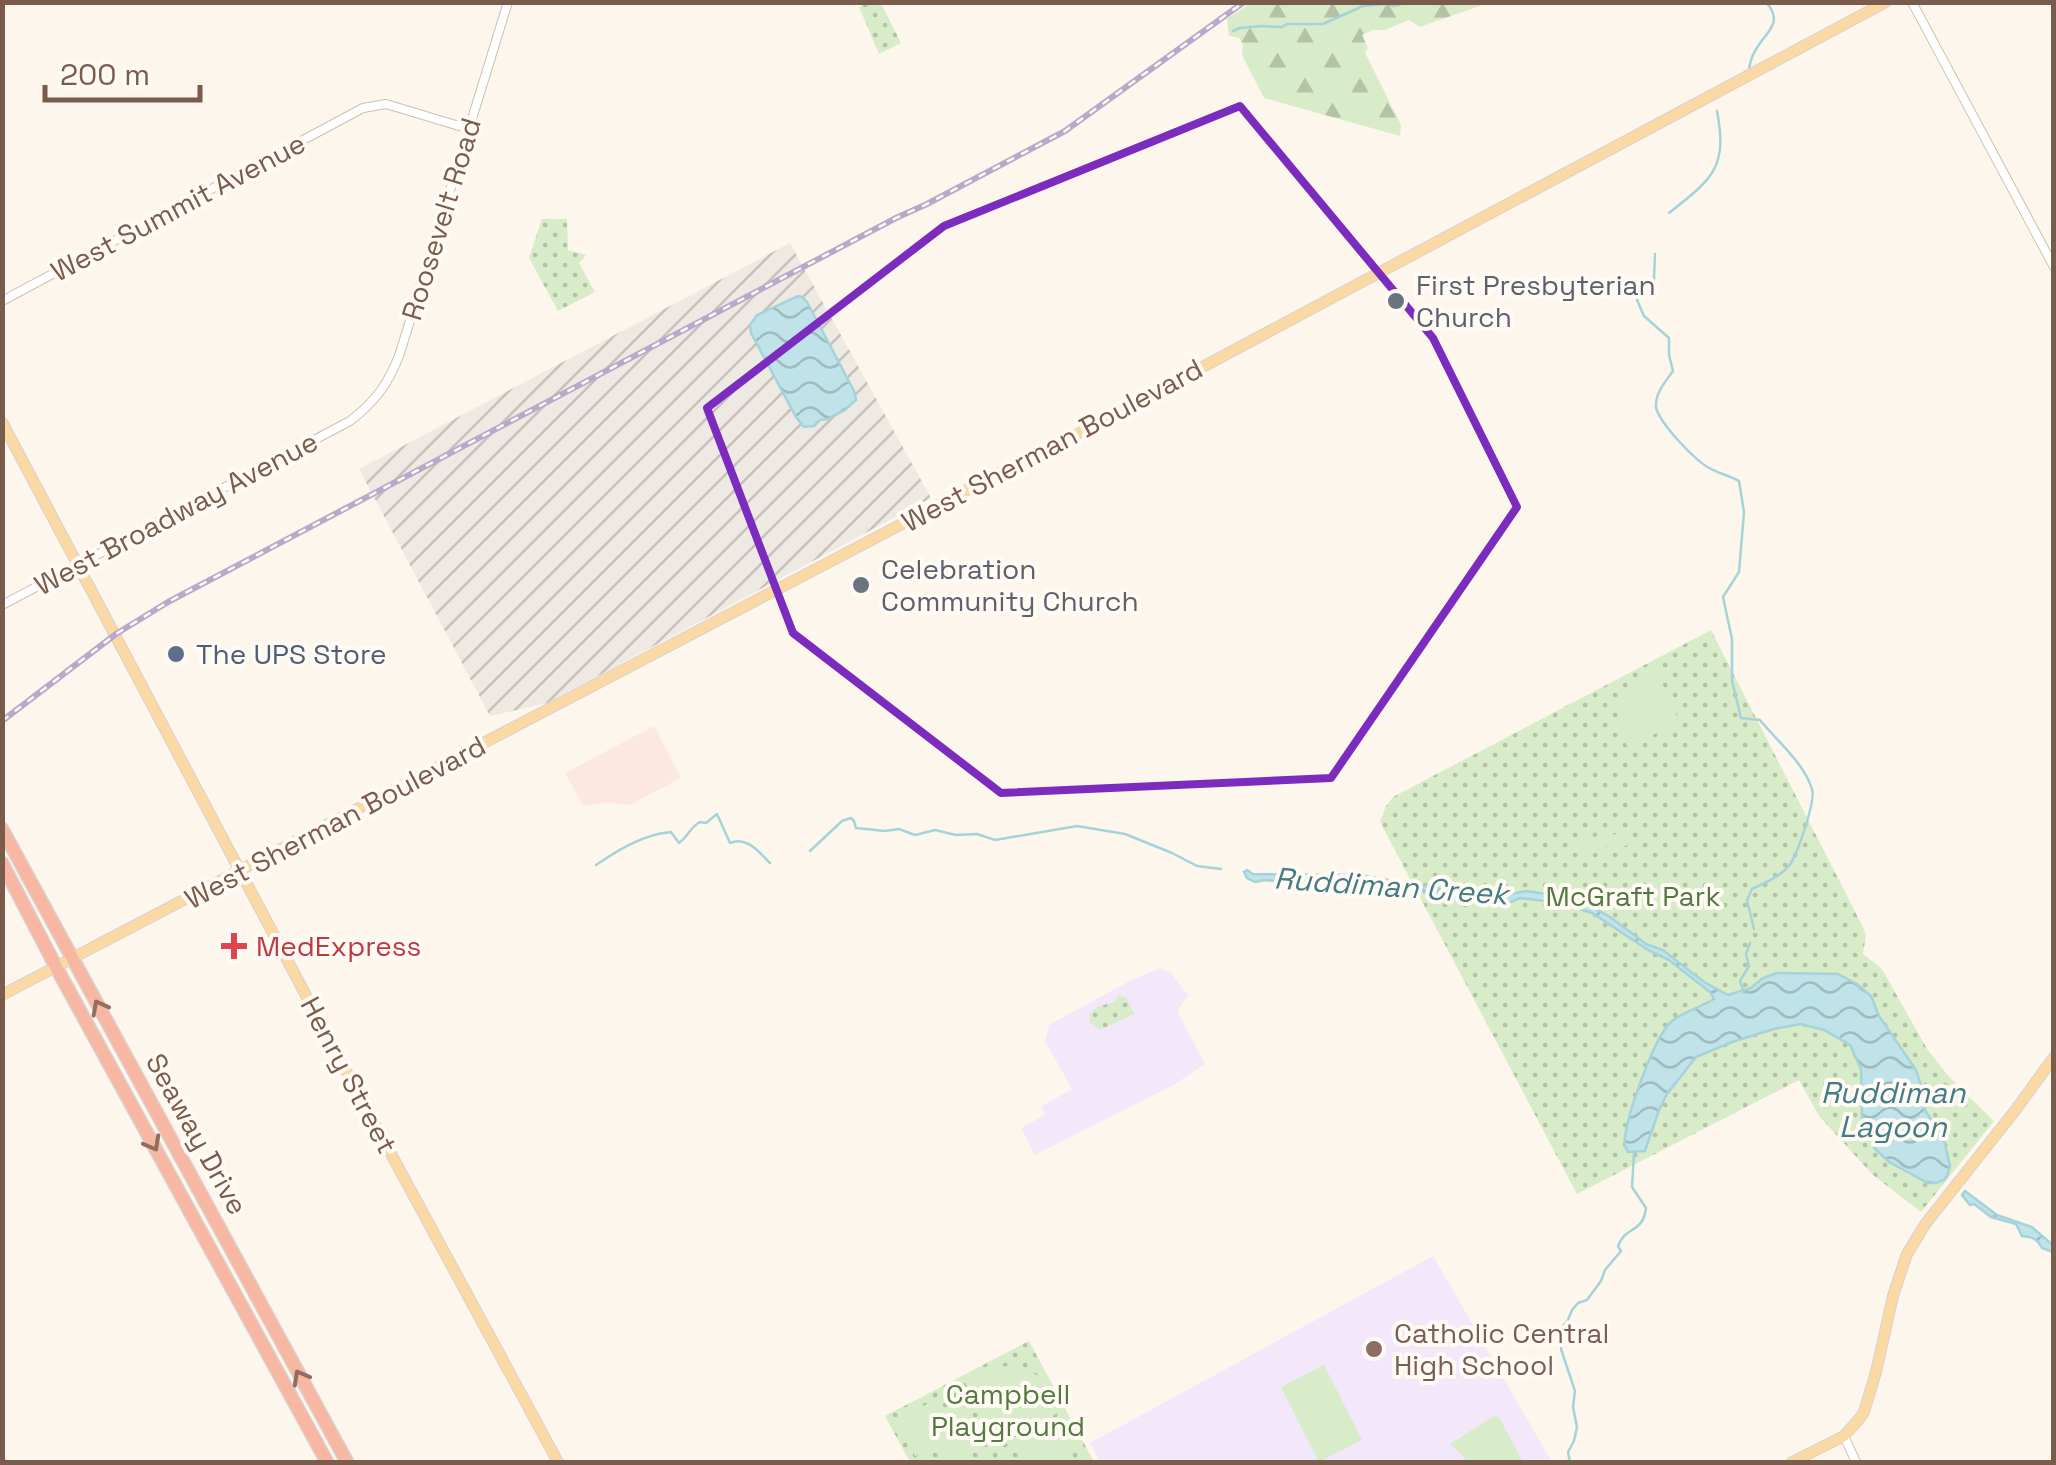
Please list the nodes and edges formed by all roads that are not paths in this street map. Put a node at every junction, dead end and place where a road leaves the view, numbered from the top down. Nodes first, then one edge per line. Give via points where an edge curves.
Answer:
1 (508, 2) edge
2 (1886, 2) edge
3 (1912, 2) edge
4 (469, 129) junction
5 (2054, 268) edge
6 (2, 301) edge
7 (350, 421) joint
8 (2, 422) edge
9 (78, 564) junction
10 (2, 605) edge
11 (2, 829) edge
12 (5, 868) edge
13 (240, 872) junction
14 (70, 953) junction
15 (58, 970) junction
16 (2, 996) edge
17 (125, 1055) junction
18 (2054, 1056) edge
19 (309, 1430) junction
20 (1844, 1436) junction
21 (327, 1462) edge
22 (344, 1462) edge
23 (558, 1462) edge
24 (1792, 1462) edge
25 (1856, 1462) edge

1 - 4 street, Roosevelt Road
2 - 13 main road, West Sherman Boulevard
3 - 5 street
4 - 6 street, West Summit Avenue via 386,104 363,108
4 - 7 street, Roosevelt Road via 395,366 379,395
7 - 9 street, West Broadway Avenue
8 - 9 main road, Henry Street
9 - 10 street, West Broadway Avenue
9 - 13 main road, Henry Street
11 - 14 highway, Seaway Drive
12 - 14 highway via 16,864
12 - 15 highway, Seaway Drive
13 - 14 main road, West Sherman Boulevard
13 - 23 main road, Henry Street
14 - 15 main road, West Sherman Boulevard
17 -> 14 highway, Seaway Drive
15 - 16 main road, West Sherman Boulevard
15 - 17 highway via 114,1062 124,1063
15 -> 19 highway, Seaway Drive
22 -> 17 highway, Seaway Drive
18 - 20 main road via 1915,1239 1864,1412
19 - 21 highway, Seaway Drive
19 - 22 highway via 311,1422 321,1426
20 - 24 main road
20 - 25 street

